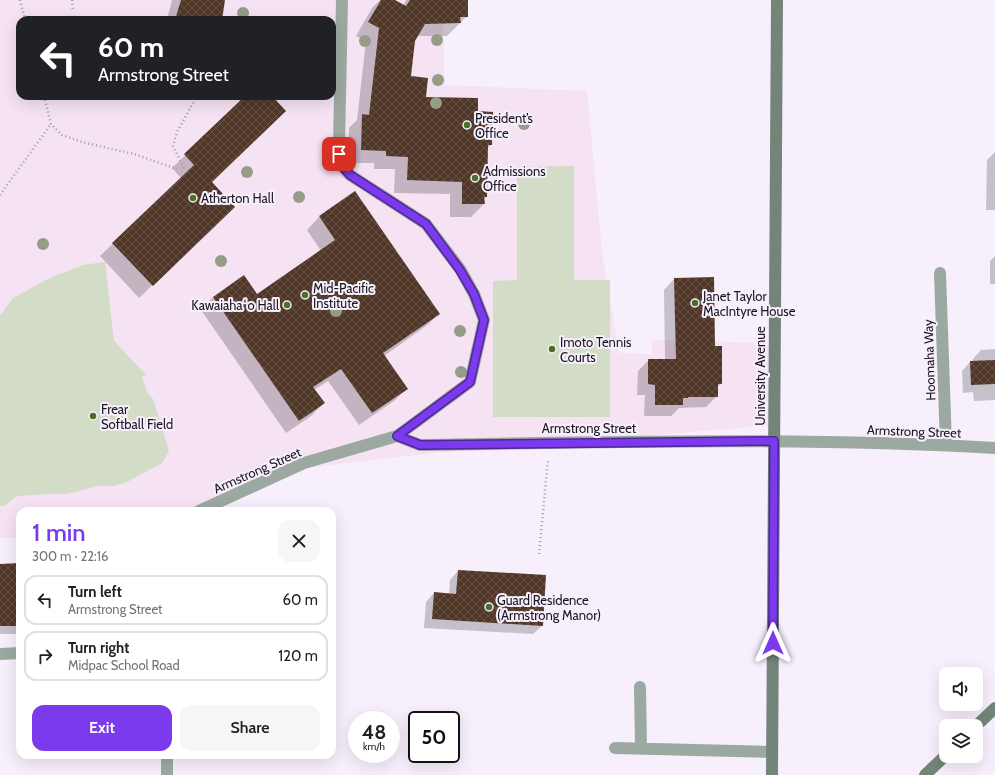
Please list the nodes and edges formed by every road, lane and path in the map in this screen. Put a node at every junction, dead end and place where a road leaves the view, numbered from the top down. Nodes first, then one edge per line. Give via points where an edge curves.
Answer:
1 (20, 0) edge
2 (72, 0) edge
3 (342, 0) edge
4 (777, 0) edge
5 (73, 11) dead end
6 (24, 16) edge
7 (45, 100) edge
8 (195, 100) edge
9 (51, 124) junction
10 (184, 168) dead end
11 (177, 169) dead end
12 (0, 195) edge
13 (940, 273) dead end
14 (397, 436) junction
15 (774, 441) junction
16 (550, 442) junction
17 (946, 445) junction
18 (995, 448) edge
19 (208, 507) edge
20 (539, 554) dead end
21 (0, 654) edge
22 (16, 654) edge
23 (640, 688) dead end
24 (995, 708) edge
25 (983, 719) edge
26 (615, 748) dead end
27 (641, 749) junction
28 (772, 752) junction
29 (167, 759) edge
30 (939, 762) edge
31 (167, 775) edge
32 (772, 775) edge
33 (925, 775) edge

1 - 6 path
2 - 5 path
3 - 14 street via 339,154 343,167 355,178 426,224 460,270 474,294 484,320 470,382
4 - 15 main road, University Avenue
7 - 9 path
8 - 10 path via 176,132 173,146
9 - 11 path via 62,135 134,154
9 - 12 path
13 - 17 street, Hoomaha Way
14 - 16 street, Armstrong Street via 420,445
14 - 19 street, Armstrong Street via 304,463
15 - 16 street, Armstrong Street
15 - 17 street, Armstrong Street
15 - 28 main road, University Avenue
16 - 20 path
17 - 18 street, Armstrong Street
21 - 22 street
23 - 27 street
24 - 25 main road
26 - 27 street
27 - 28 street
28 - 32 main road, University Avenue
29 - 31 street
30 - 33 main road

